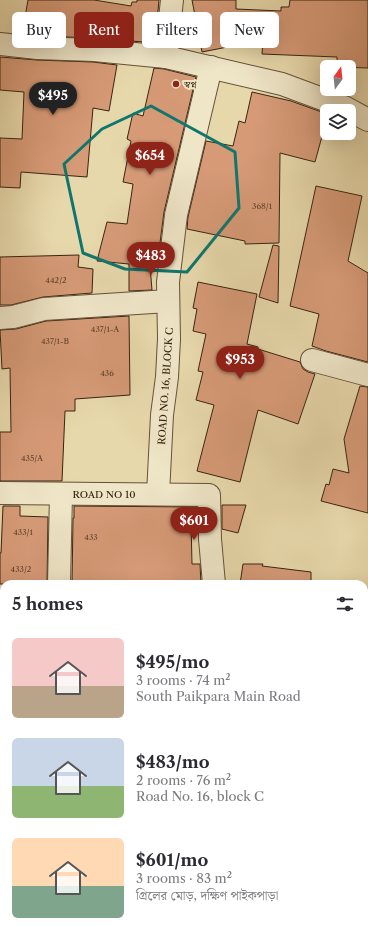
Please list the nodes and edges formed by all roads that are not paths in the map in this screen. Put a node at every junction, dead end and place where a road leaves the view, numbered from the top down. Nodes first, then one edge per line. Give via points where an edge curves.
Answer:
1 (172, 0) edge
2 (0, 44) edge
3 (166, 57) junction
4 (211, 67) junction
5 (368, 120) edge
6 (168, 301) junction
7 (0, 318) edge
8 (312, 360) dead end
9 (368, 375) edge
10 (0, 494) edge
11 (61, 494) junction
12 (158, 494) junction
13 (59, 580) edge
14 (214, 580) edge

1 - 3 street
2 - 3 street
3 - 4 street
4 - 5 street via 282,84 344,107
4 - 6 street, ROAD NO. 16, BLOCK C via 176,215
6 - 7 street via 44,309
6 - 12 street, ROAD NO. 16, BLOCK C via 168,377 162,415
8 - 9 street
10 - 11 street, ROAD NO 10
11 - 12 street, ROAD NO 10
11 - 13 street
12 - 14 street, ROAD NO 10 via 209,495

